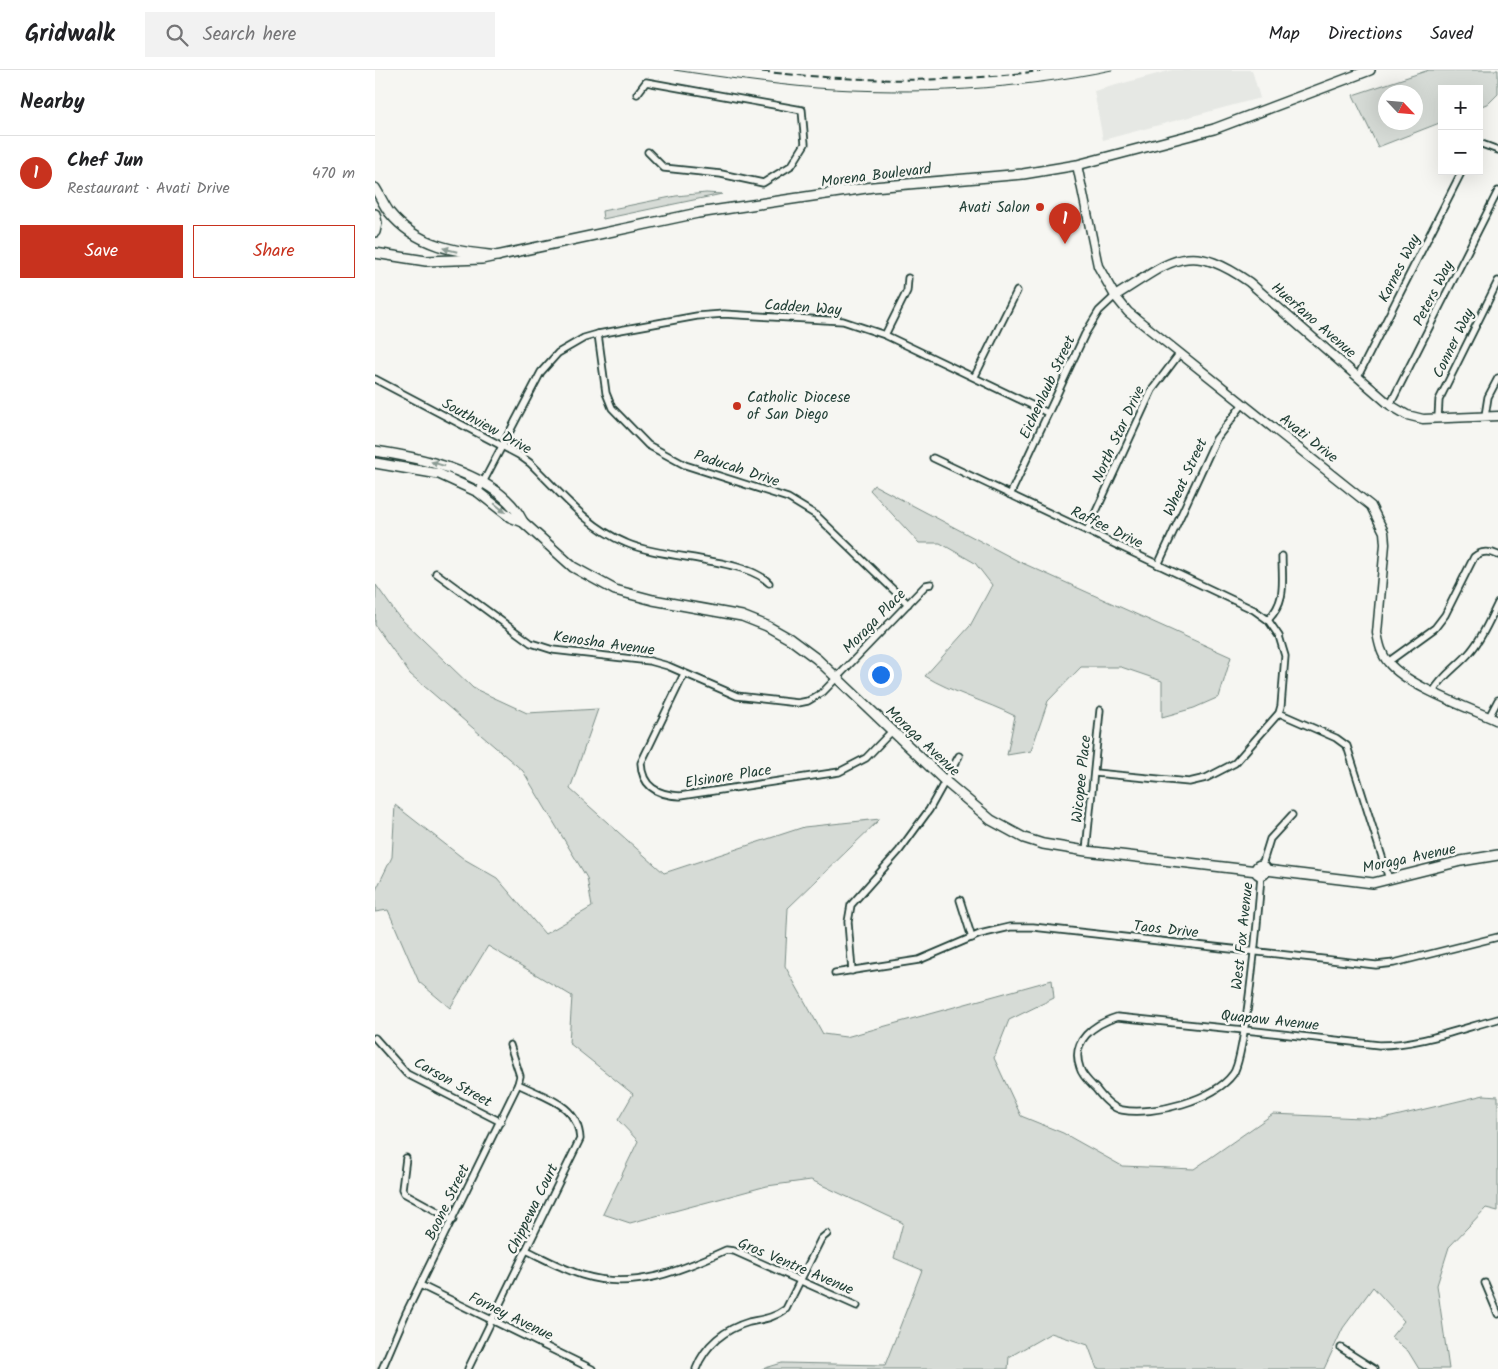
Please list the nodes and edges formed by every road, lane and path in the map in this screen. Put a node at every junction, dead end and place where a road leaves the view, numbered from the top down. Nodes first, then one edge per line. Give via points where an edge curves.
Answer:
1 (1370, 70) edge
2 (637, 94) dead end
3 (1483, 144) edge
4 (1498, 150) edge
5 (648, 152) dead end
6 (1077, 165) junction
7 (1460, 175) edge
8 (375, 188) edge
9 (1498, 191) edge
10 (375, 214) edge
11 (375, 232) edge
12 (375, 253) edge
13 (498, 256) junction
14 (908, 278) dead end
15 (1498, 281) edge
16 (1017, 291) dead end
17 (1115, 296) junction
18 (597, 334) junction
19 (885, 335) junction
20 (1180, 353) junction
21 (975, 376) junction
22 (1358, 376) junction
23 (1498, 378) edge
24 (375, 379) edge
25 (1243, 404) junction
26 (1390, 405) junction
27 (1048, 413) junction
28 (1485, 416) junction
29 (1498, 416) edge
30 (1439, 418) junction
31 (502, 447) junction
32 (375, 451) edge
33 (933, 458) dead end
34 (375, 463) edge
35 (483, 483) junction
36 (478, 492) junction
37 (1010, 495) junction
38 (523, 522) junction
39 (1087, 530) junction
40 (1498, 555) edge
41 (1282, 556) dead end
42 (1158, 565) junction
43 (436, 573) dead end
44 (769, 583) dead end
45 (931, 584) dead end
46 (1498, 602) edge
47 (908, 604) junction
48 (1268, 620) junction
49 (1388, 662) junction
50 (684, 674) junction
51 (837, 678) junction
52 (1433, 692) junction
53 (1498, 700) edge
54 (1100, 710) dead end
55 (1279, 713) junction
56 (1489, 717) junction
57 (1498, 721) edge
58 (892, 731) junction
59 (959, 756) dead end
60 (1095, 773) junction
61 (945, 781) junction
62 (1292, 815) dead end
63 (1086, 851) junction
64 (1498, 855) edge
65 (1261, 870) junction
66 (1389, 879) junction
67 (959, 900) dead end
68 (1498, 937) edge
69 (972, 938) junction
70 (1253, 950) junction
71 (852, 970) junction
72 (835, 974) dead end
73 (1498, 1019) edge
74 (1244, 1030) junction
75 (375, 1038) edge
76 (511, 1045) dead end
77 (1083, 1074) joint
78 (519, 1084) junction
79 (501, 1122) junction
80 (406, 1158) dead end
81 (453, 1220) junction
82 (827, 1234) dead end
83 (526, 1250) junction
84 (801, 1282) junction
85 (1485, 1283) dead end
86 (420, 1285) junction
87 (857, 1306) dead end
88 (1498, 1314) edge
89 (491, 1321) junction
90 (1341, 1348) dead end
91 (382, 1369) edge
92 (468, 1369) edge
93 (592, 1369) edge
94 (696, 1369) edge
95 (1374, 1369) edge

1 - 6 main road, Morena Boulevard via 1214,129
2 - 5 street via 646,82 802,110 805,144 791,165 763,183 721,174 664,168
3 - 4 street
6 - 13 main road, Morena Boulevard via 1023,174 873,187 698,213
6 - 17 street, Avati Drive via 1098,266
7 - 22 street, Karnes Way
13 -> 8 main road via 444,248 416,235 389,212
9 - 26 street, Peters Way
10 - 11 main road
12 - 13 main road, Morena Boulevard via 439,261
14 - 19 street via 907,291
15 - 30 street, Conner Way via 1439,400
16 - 21 street
17 - 20 street, Avati Drive via 1128,312
17 - 22 street, Huerfano Avenue via 1179,259 1202,258 1226,266 1249,282
17 - 27 street, Eichenlaub Street via 1099,311 1085,334
18 - 19 street, Cadden Way via 724,314 832,319
18 - 31 street, Cadden Way via 558,353 541,372
18 - 47 street, Paducah Drive via 606,393 612,408 647,445 685,464 801,504 817,515
19 - 21 street, Cadden Way
20 - 25 street, Avati Drive
20 - 39 street, North Star Drive via 1152,390
21 - 27 street, Cadden Way
22 - 26 street, Huerfano Avenue
23 - 28 street via 1488,398
24 - 31 street, Southview Drive
25 - 42 street, Wheat Street via 1216,439
25 - 49 street, Avati Drive via 1366,500 1380,520 1385,544 1377,633
26 - 30 street, Huerfano Avenue via 1407,415
27 - 37 street, Eichenlaub Street
28 - 29 street, Huerfano Avenue
28 - 30 street, Huerfano Avenue
31 - 35 street, Cadden Way
31 - 44 street, Southview Drive via 530,463 593,525 626,543 656,553 722,563 763,577
35 -> 32 main road, Moraga Avenue via 434,463
33 - 37 street, Raffee Drive
34 - 36 main road, Moraga Avenue via 439,474
35 - 36 street, Cadden Way
35 - 38 main road, Moraga Avenue via 517,509
36 -> 38 main road, Moraga Avenue via 510,517
37 - 39 street, Raffee Drive
38 - 51 main road, Moraga Avenue via 573,567 597,582 625,592 741,616 767,626 817,659
39 - 42 street, Raffee Drive
40 - 49 street via 1491,552 1473,557 1435,628
41 - 48 street via 1282,599
42 - 48 street, Raffee Drive via 1254,610
43 - 50 street, Kenosha Avenue via 531,643 553,650 650,661
45 - 47 street, Moraga Place via 926,585
46 - 52 street via 1471,652 1447,673
47 - 51 street, Moraga Place
48 - 55 street via 1279,636 1285,656
49 - 52 street, Avati Drive via 1404,678
50 - 51 street, Kenosha Avenue via 737,696 798,703 823,692
50 - 58 street, Elsinore Place via 641,763 646,783 660,793 680,796 839,772 866,758
51 - 58 main road, Moraga Avenue
52 - 56 street, Avati Drive
53 - 56 street
54 - 60 street, Wicopee Place
55 - 60 street via 1235,763 1205,778 1189,782
55 - 66 street via 1347,746
56 - 57 street, Avati Drive
58 - 61 main road, Moraga Avenue
59 - 61 street
60 - 63 street, Wicopee Place
61 - 63 main road, Moraga Avenue via 1008,831 1043,844
61 - 71 street via 929,810 899,851 851,905 848,922
62 - 65 street, West Fox Avenue via 1270,839
63 - 65 main road, Moraga Avenue
64 - 66 main road, Moraga Avenue
65 - 66 main road, Moraga Avenue via 1357,883
65 - 70 street, West Fox Avenue
67 - 69 street
68 - 70 street, Taos Drive via 1375,965
69 - 70 street, Taos Drive via 1010,927 1033,926
69 - 71 street, Taos Drive via 919,960
70 - 74 street, West Fox Avenue
71 - 72 street, Taos Drive
73 - 74 street, Quapaw Avenue via 1393,1045
74 - 77 street, Quapaw Avenue via 1117,1017 1101,1022 1086,1033 1077,1058
74 - 77 street, West Fox Avenue via 1239,1062 1223,1085 1170,1109 1121,1110 1107,1102
75 - 79 street, Carson Street via 407,1074
76 - 78 street via 520,1076
78 - 79 street, Boone Street
78 - 83 street, Chippewa Court via 568,1110 577,1120 580,1139
79 - 81 street, Boone Street
80 - 81 street via 404,1193
81 - 86 street, Boone Street
82 - 84 street via 821,1239
83 - 84 street, Gros Ventre Avenue via 569,1271 610,1280 642,1279 672,1273 725,1250 734,1251
83 - 89 street, Chippewa Court
84 - 87 street, Gros Ventre Avenue
84 - 94 street via 785,1309 775,1316 725,1331 707,1348
85 - 88 street
86 - 89 street, Forney Avenue
86 - 91 street, Boone Street
89 - 92 street, Chippewa Court
89 - 93 street, Forney Avenue
90 - 95 street

